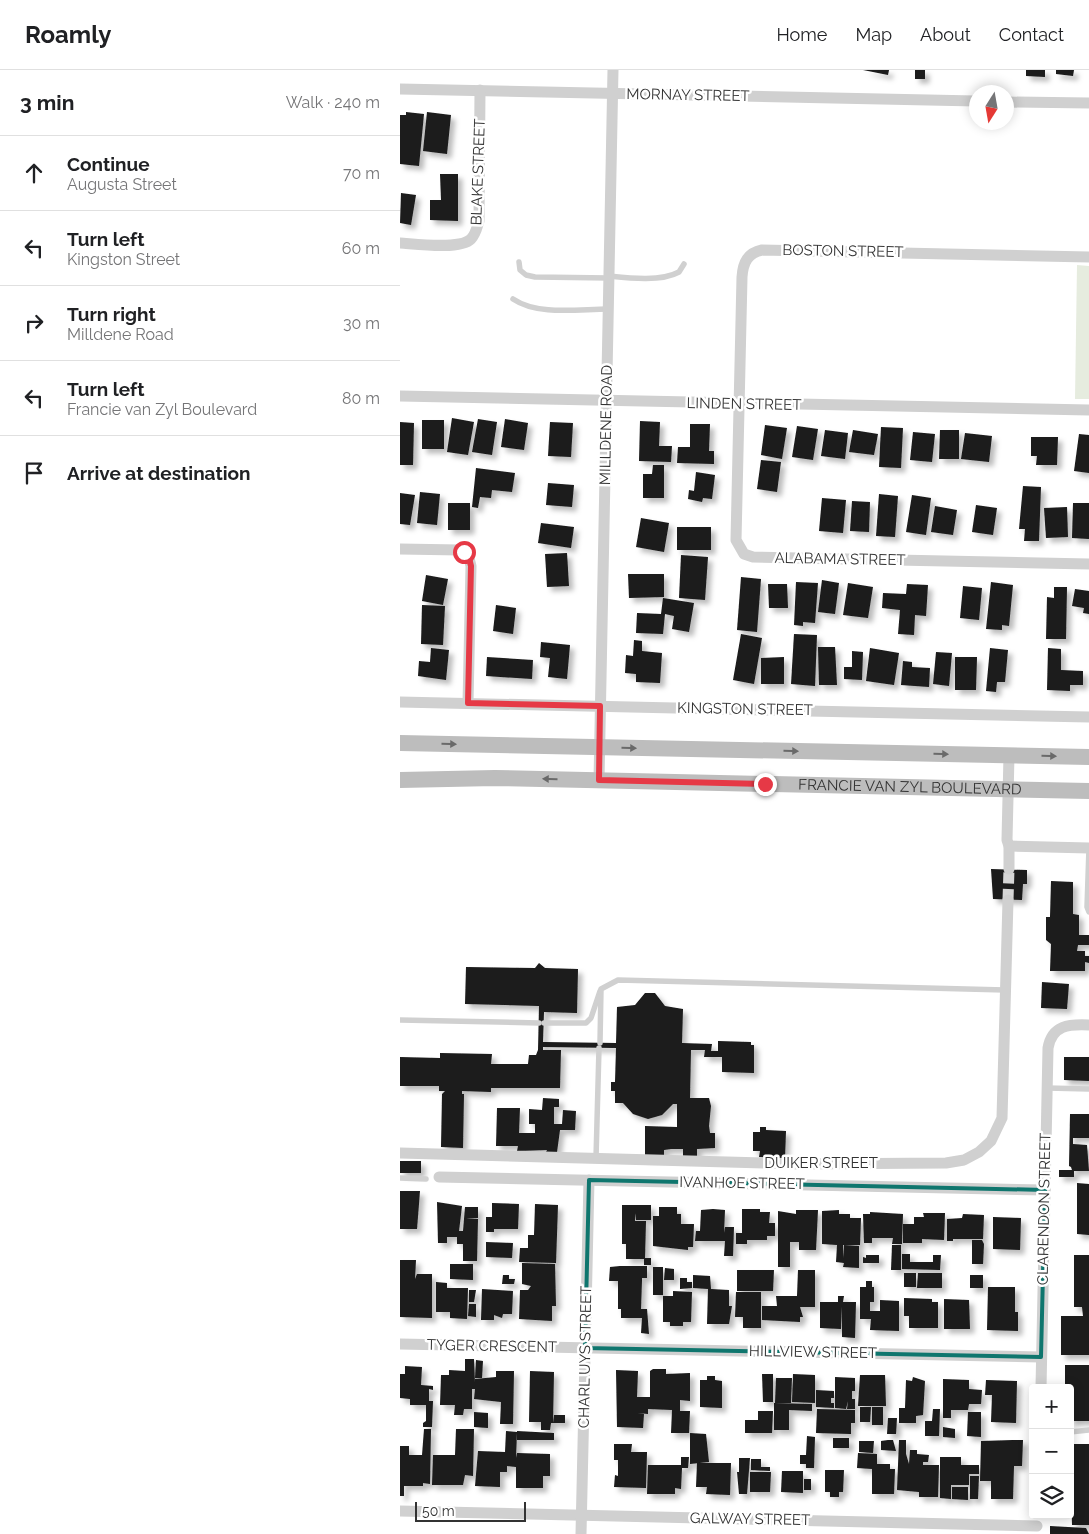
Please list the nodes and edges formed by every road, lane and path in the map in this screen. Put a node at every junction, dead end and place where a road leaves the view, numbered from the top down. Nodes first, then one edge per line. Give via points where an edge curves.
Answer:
1 (613, 70) edge
2 (400, 89) edge
3 (480, 90) junction
4 (612, 93) junction
5 (969, 101) edge
6 (1014, 102) edge
7 (1089, 103) edge
8 (400, 243) edge
9 (1089, 257) edge
10 (519, 262) dead end
11 (684, 264) dead end
12 (609, 277) junction
13 (513, 299) dead end
14 (608, 309) junction
15 (400, 396) edge
16 (606, 400) junction
17 (739, 404) junction
18 (1089, 410) edge
19 (400, 549) edge
20 (1089, 564) edge
21 (400, 702) edge
22 (468, 703) junction
23 (600, 706) junction
24 (1089, 716) edge
25 (400, 743) edge
26 (600, 747) junction
27 (1009, 755) junction
28 (1089, 757) edge
29 (400, 772) edge
30 (475, 778) junction
31 (400, 780) edge
32 (599, 780) junction
33 (1008, 789) junction
34 (1089, 791) edge
35 (1009, 846) junction
36 (1089, 848) edge
37 (1009, 869) tunnel mouth
38 (1008, 900) tunnel mouth
39 (1089, 912) edge
40 (601, 989) junction
41 (1005, 990) junction
42 (400, 1020) edge
43 (1089, 1025) edge
44 (1047, 1088) junction
45 (1089, 1089) edge
46 (400, 1153) edge
47 (596, 1159) junction
48 (439, 1176) dead end
49 (400, 1178) edge
50 (426, 1178) dead end
51 (589, 1180) junction
52 (1045, 1190) junction
53 (400, 1344) edge
54 (585, 1348) junction
55 (1041, 1357) junction
56 (1040, 1384) edge
57 (1089, 1430) edge
58 (1074, 1432) edge
59 (400, 1511) edge
60 (582, 1515) junction
61 (1038, 1525) edge
62 (582, 1534) edge

1 - 4 street, MILLDENE ROAD
2 - 3 street, MORNAY STREET
3 - 4 street, MORNAY STREET
3 - 8 street, BLAKE STREET via 479,221 476,231 465,243 453,245
4 - 5 street, MORNAY STREET
4 - 12 street, MILLDENE ROAD
6 - 7 street
9 - 17 street, BOSTON STREET via 753,252 747,258 742,277
10 - 12 lane via 520,270 532,276
11 - 12 lane via 679,272 672,275
12 - 14 street, MILLDENE ROAD
13 - 14 lane via 527,306 542,308
14 - 16 street, MILLDENE ROAD
15 - 16 street, LINDEN STREET
16 - 17 street, LINDEN STREET
16 - 23 street, MILLDENE ROAD
17 - 18 street, LINDEN STREET
17 - 20 street, ALABAMA STREET via 736,540 744,554 753,557
19 - 22 street via 460,550 469,558
21 - 22 street, KINGSTON STREET
22 - 23 street, KINGSTON STREET
23 - 24 street, KINGSTON STREET
23 - 26 street, MILLDENE ROAD
25 -> 26 main road
26 -> 27 main road
26 - 32 street, MILLDENE ROAD
27 -> 28 main road
27 - 33 street
29 - 30 main road
30 - 31 main road, FRANCIE VAN ZYL BOULEVARD
32 -> 30 main road, FRANCIE VAN ZYL BOULEVARD
32 - 33 main road, FRANCIE VAN ZYL BOULEVARD
33 - 34 main road, FRANCIE VAN ZYL BOULEVARD
33 - 35 street
35 - 36 street
35 - 37 street
36 - 39 lane
38 - 41 street, DUIKER STREET
40 - 41 lane via 618,980
40 - 42 lane via 591,1018 586,1023
40 - 47 lane
41 - 47 street, DUIKER STREET via 1002,1118 991,1141 964,1160 946,1163 799,1164
43 - 44 street, CLARENDON STREET via 1066,1025 1054,1032 1048,1048
44 - 45 lane
44 - 52 street, CLARENDON STREET
46 - 47 street, DUIKER STREET
48 - 51 street, IVANHOE STREET
49 - 50 lane
51 - 52 street, IVANHOE STREET
51 - 54 street, CHARL UYS STREET
52 - 55 street, CLARENDON STREET
53 - 54 street, TYGER CRESCENT
54 - 55 street, HILLVIEW STREET
54 - 60 street, CHARL UYS STREET
55 - 56 street, CLARENDON STREET
57 - 58 lane
59 - 60 street
60 - 61 street, GALWAY STREET
60 - 62 street, CHARL UYS STREET

